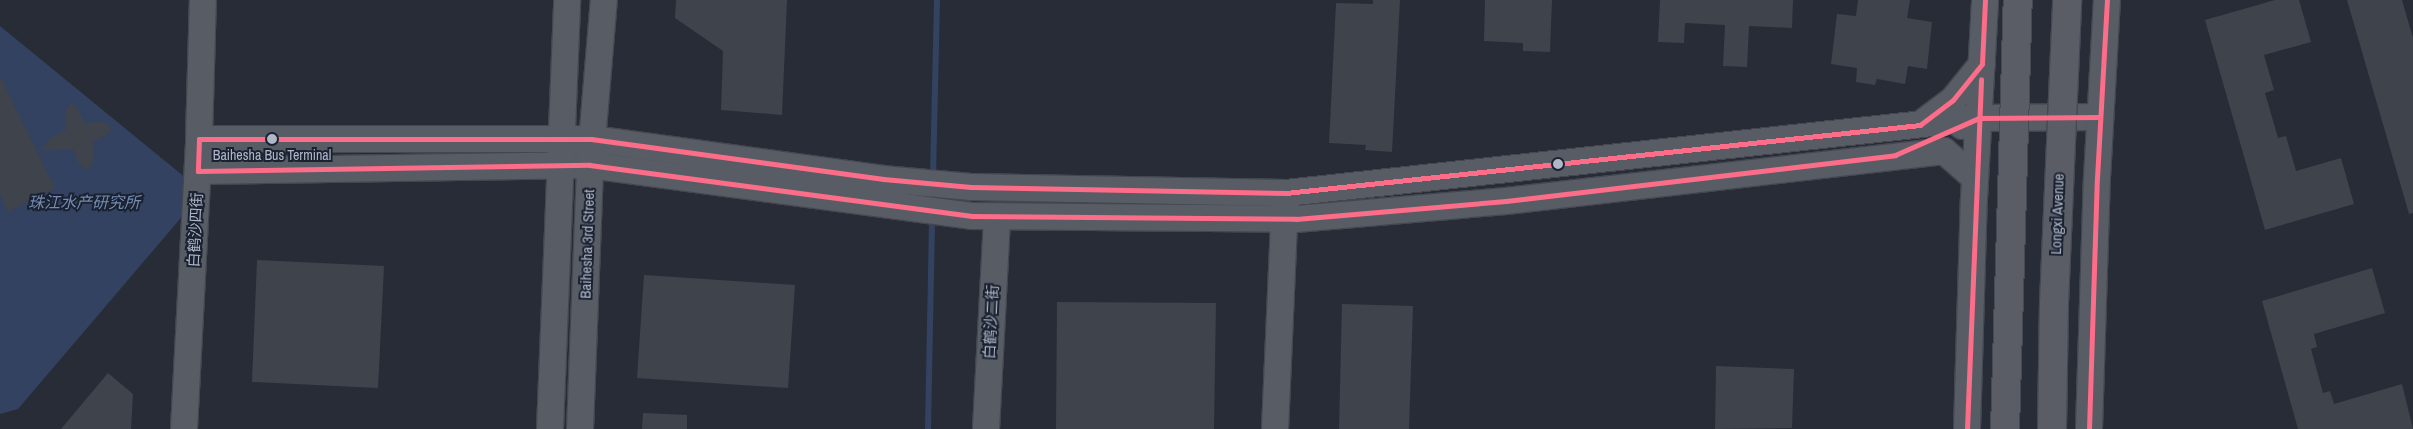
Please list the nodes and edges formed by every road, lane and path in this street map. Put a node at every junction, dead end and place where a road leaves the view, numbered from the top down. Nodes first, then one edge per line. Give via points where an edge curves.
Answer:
1 (203, 0) edge
2 (568, 0) edge
3 (604, 0) edge
4 (1985, 0) edge
5 (2018, 0) edge
6 (2067, 0) edge
7 (2107, 0) edge
8 (1982, 64) junction
9 (2100, 117) junction
10 (1979, 118) junction
11 (1920, 125) junction
12 (562, 138) junction
13 (592, 138) junction
14 (200, 139) junction
15 (1895, 156) junction
16 (561, 165) junction
17 (590, 165) junction
18 (198, 171) junction
19 (1975, 178) junction
20 (1286, 193) junction
21 (985, 216) junction
22 (1284, 219) junction
23 (184, 429) edge
24 (550, 429) edge
25 (580, 429) edge
26 (986, 429) edge
27 (1275, 429) edge
28 (1967, 429) edge
29 (2005, 429) edge
30 (2052, 429) edge
31 (2090, 429) edge

1 - 14 street, 白鹤沙四街
2 - 12 street, Baihesha 3rd Street
3 - 13 street, Baihesha 3rd Street
4 - 8 street
5 - 29 main road, bridge
6 - 30 main road, Longxi Avenue, bridge
7 - 9 street
8 - 10 street
8 - 11 street via 1953,100
9 - 10 street
9 - 31 street
10 - 11 street
10 - 15 street
10 - 19 street
11 - 20 street
12 - 13 street
12 - 14 street
12 - 16 street, Baihesha 3rd Street
13 - 17 street, Baihesha 3rd Street
13 - 20 street via 883,179 971,187
14 - 18 street, 白鹤沙四街
15 - 19 street via 1944,151
15 - 22 street via 1506,201
16 - 17 street
16 - 18 street
16 - 24 street, Baihesha 3rd Street
17 - 21 street via 883,206
17 - 25 street, Baihesha 3rd Street
18 - 23 street, 白鹤沙四街
19 - 28 street
20 - 22 street
21 - 22 street
21 - 26 street, 白鹤沙二街
22 - 27 street

